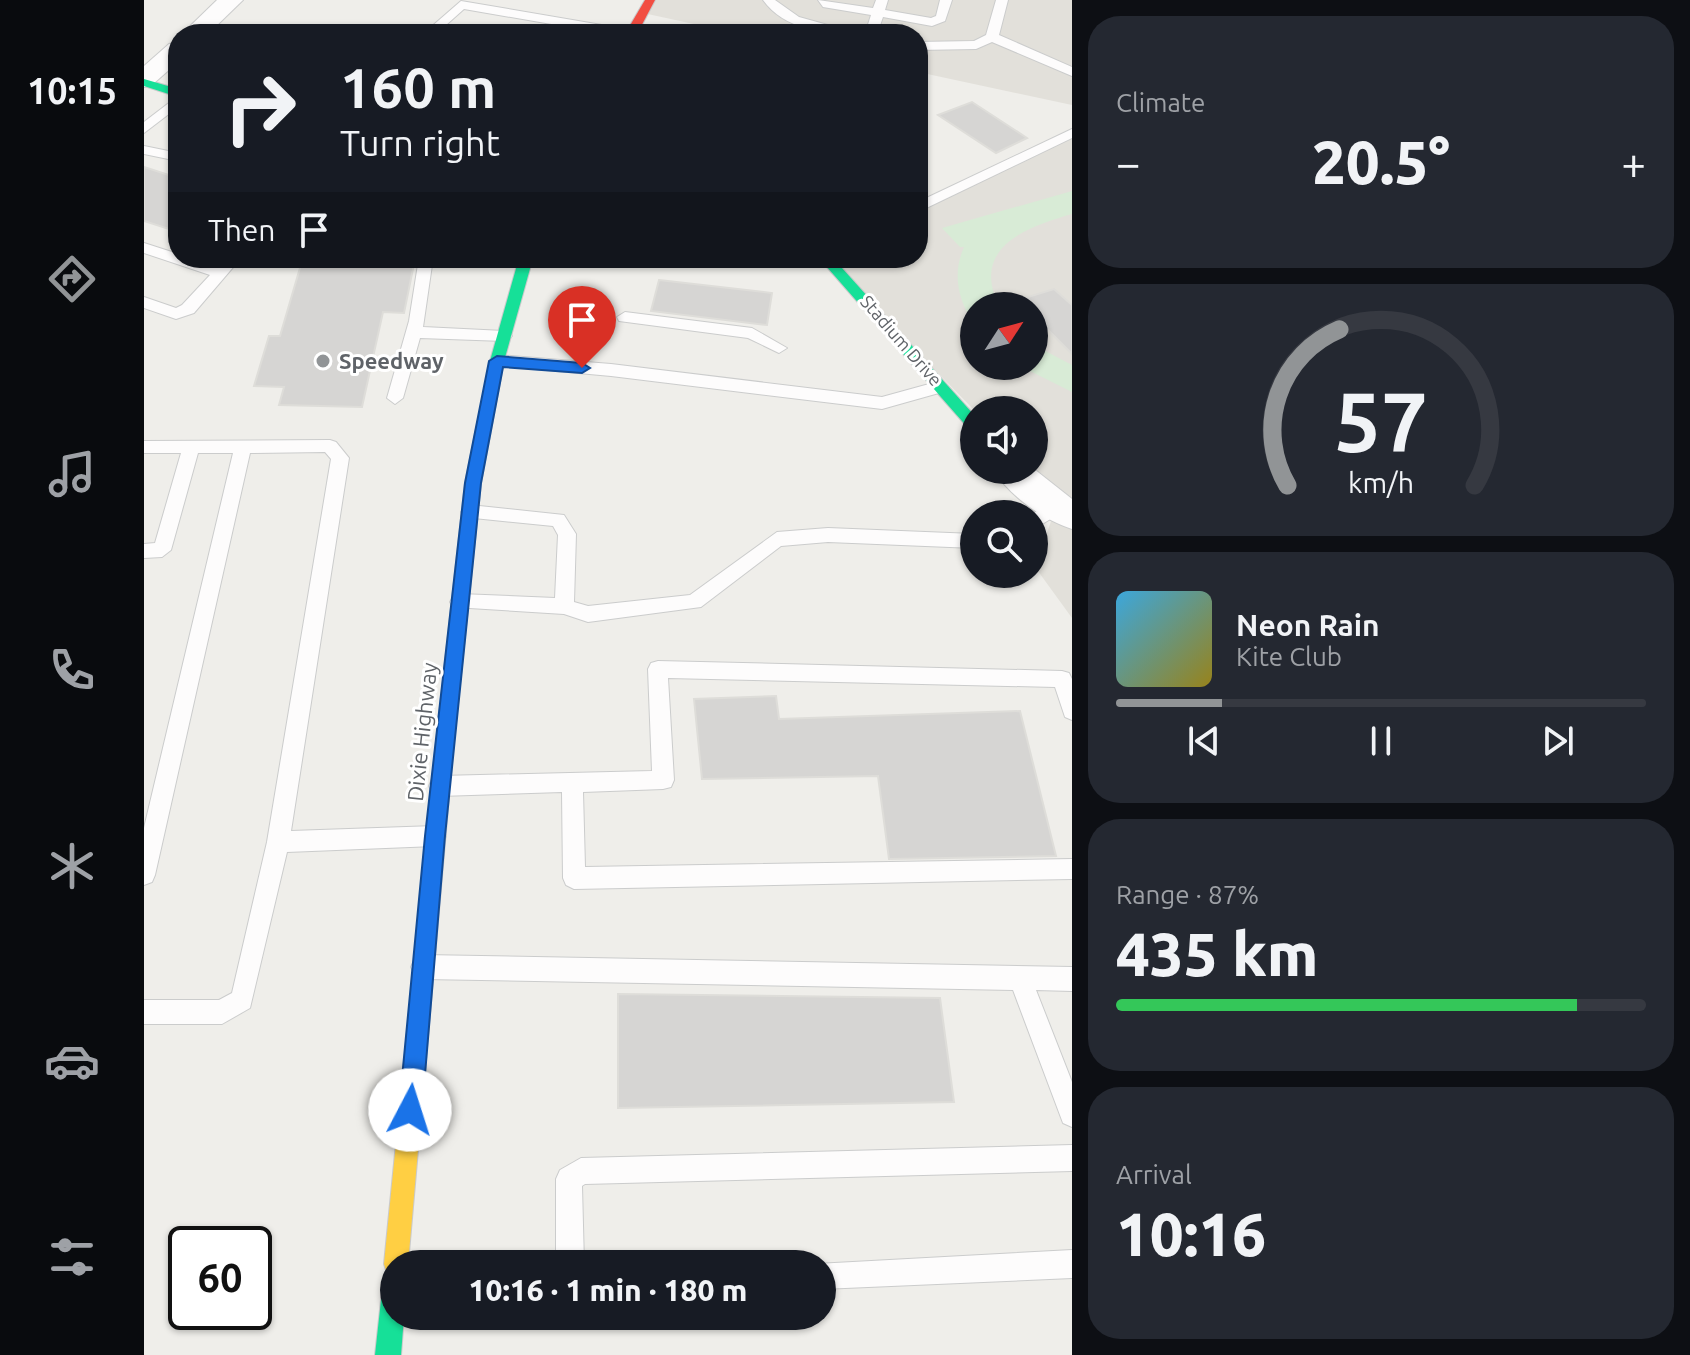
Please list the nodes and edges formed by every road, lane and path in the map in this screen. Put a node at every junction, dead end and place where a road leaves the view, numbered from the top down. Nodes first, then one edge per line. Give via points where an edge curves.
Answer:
1 (231, 0) edge
2 (650, 0) edge
3 (769, 0) edge
4 (824, 0) edge
5 (946, 0) edge
6 (1002, 0) edge
7 (880, 6) edge
8 (205, 24) edge
9 (441, 24) edge
10 (545, 24) edge
11 (637, 24) edge
12 (811, 24) edge
13 (992, 37) junction
14 (928, 46) edge
15 (168, 58) edge
16 (1072, 72) edge
17 (144, 81) edge
18 (168, 89) edge
19 (168, 109) edge
20 (144, 129) edge
21 (1072, 133) edge
22 (144, 150) edge
23 (168, 155) edge
24 (928, 203) edge
25 (144, 248) edge
26 (168, 256) edge
27 (205, 268) edge
28 (225, 268) edge
29 (424, 268) edge
30 (523, 268) edge
31 (835, 268) edge
32 (220, 273) junction
33 (144, 302) edge
34 (625, 317) dead end
35 (414, 332) junction
36 (504, 336) junction
37 (779, 348) dead end
38 (497, 361) junction
39 (940, 387) junction
40 (395, 398) dead end
41 (960, 409) edge
42 (243, 446) junction
43 (144, 447) edge
44 (191, 447) junction
45 (1025, 484) edge
46 (470, 512) junction
47 (1054, 515) edge
48 (960, 540) edge
49 (144, 551) edge
50 (460, 602) junction
51 (564, 606) junction
52 (1072, 711) edge
53 (572, 781) junction
54 (440, 786) junction
55 (435, 836) junction
56 (278, 842) junction
57 (1072, 869) edge
58 (144, 875) edge
59 (423, 967) junction
60 (1020, 978) junction
61 (1072, 979) edge
62 (144, 1012) edge
63 (1072, 1114) edge
64 (1072, 1158) edge
65 (397, 1250) edge
66 (570, 1250) edge
67 (1072, 1264) edge
68 (836, 1274) edge
69 (390, 1330) edge
70 (388, 1355) edge

1 - 8 street
2 - 11 main road
3 - 12 lane via 772,7
4 - 7 lane
5 - 7 lane via 941,18 932,22
6 - 13 lane
9 - 10 lane via 461,5
13 - 14 lane via 976,45
13 - 16 lane
15 - 17 street
17 - 18 main road
19 - 20 lane
21 - 24 lane
22 - 23 lane
25 - 26 lane
27 - 32 lane
28 - 32 lane
29 - 35 lane
30 - 36 main road, Dixie Highway
31 - 39 main road, Stadium Drive
32 - 33 lane via 188,309 176,314
34 - 37 lane via 752,333
35 - 36 lane
35 - 40 lane
36 - 38 main road, Dixie Highway
38 - 39 lane via 882,403
38 - 46 main road, Dixie Highway
39 - 41 main road, Stadium Drive
42 - 44 lane
42 - 56 lane via 330,446 340,458
42 - 58 lane
43 - 44 lane
44 - 49 lane via 162,550
45 - 47 street
46 - 50 main road, Dixie Highway
46 - 51 lane via 558,520 567,534
48 - 51 lane via 828,535 777,539 694,602 588,614
50 - 51 lane
50 - 54 main road, Dixie Highway
52 - 53 lane via 1062,679 658,669 663,780
53 - 54 lane
53 - 57 lane via 574,878
54 - 55 main road, Dixie Highway
55 - 56 lane
55 - 59 main road, Dixie Highway
56 - 62 lane via 242,1000 222,1012
59 - 60 lane
59 - 65 main road, Dixie Highway
60 - 61 lane
60 - 63 lane
64 - 66 lane via 581,1171 569,1179
67 - 68 lane
69 - 70 main road

